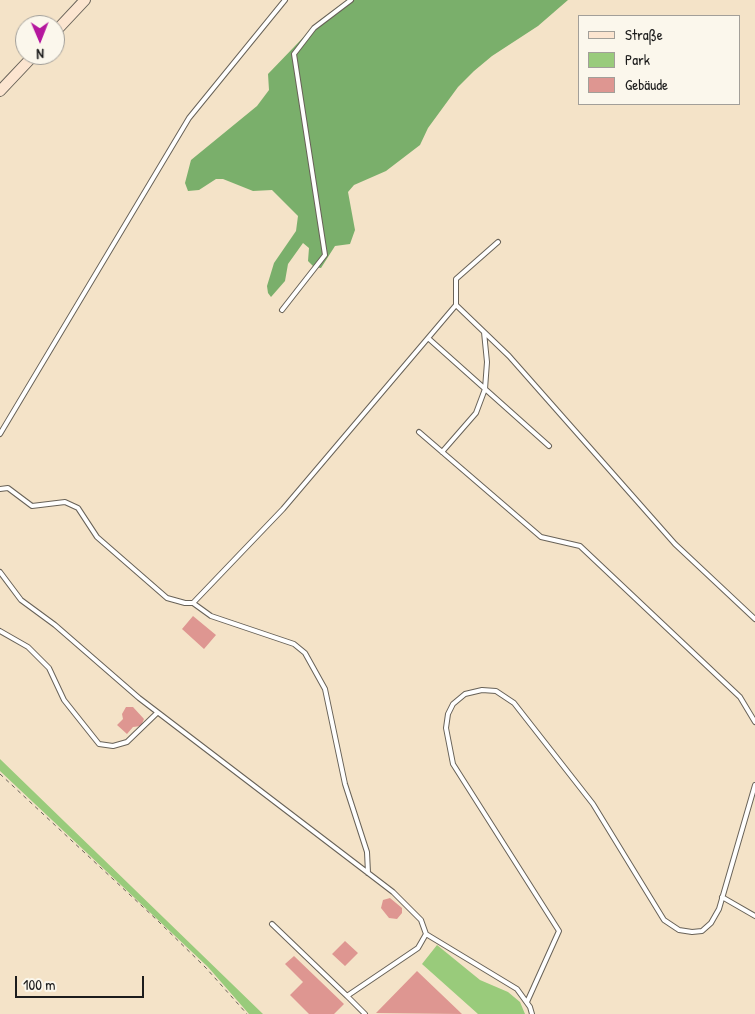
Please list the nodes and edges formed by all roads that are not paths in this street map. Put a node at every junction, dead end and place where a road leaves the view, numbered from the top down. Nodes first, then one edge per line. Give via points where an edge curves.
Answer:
1 (85, 0) edge
2 (285, 0) edge
3 (351, 0) edge
4 (65, 21) edge
5 (25, 65) edge
6 (0, 91) edge
7 (498, 242) dead end
8 (456, 305) junction
9 (282, 310) dead end
10 (484, 332) junction
11 (428, 338) junction
12 (485, 389) junction
13 (419, 432) dead end
14 (0, 434) edge
15 (549, 446) dead end
16 (442, 452) junction
17 (0, 489) edge
18 (0, 572) edge
19 (193, 602) junction
20 (755, 619) edge
21 (0, 631) edge
22 (157, 713) junction
23 (755, 722) edge
24 (755, 785) edge
25 (368, 873) junction
26 (722, 897) junction
27 (755, 916) edge
28 (272, 924) dead end
29 (426, 934) junction
30 (347, 996) junction
31 (527, 1002) junction
32 (365, 1014) edge
33 (532, 1014) edge

1 - 4 main road
2 - 14 lane via 189,118
3 - 9 lane via 314,28 294,54 325,255
5 - 6 main road
7 - 8 lane via 456,279
8 - 10 lane
8 - 11 lane
10 - 12 lane
10 - 20 lane via 509,356 675,544
11 - 12 lane
11 - 19 lane via 283,509
12 - 15 lane
12 - 16 lane via 476,413
13 - 16 lane
16 - 23 lane via 541,537 580,546 740,697
17 - 19 lane via 8,488 32,506 65,502 78,508 97,537 167,598
18 - 22 lane via 21,600
19 - 25 lane via 211,616 294,644 305,653 325,689 345,784 367,852
21 - 22 lane via 28,647 49,668 64,700 99,744 113,746 127,742
22 - 25 lane
24 - 26 lane
25 - 29 lane via 415,913
26 - 27 lane
26 - 31 lane via 711,923 702,931 679,930 664,920 593,804 514,703 496,691 465,694 453,704 448,714 446,728 453,764 559,932
28 - 30 lane
29 - 30 lane via 418,948
29 - 31 lane via 517,989
30 - 32 lane
31 - 33 lane

